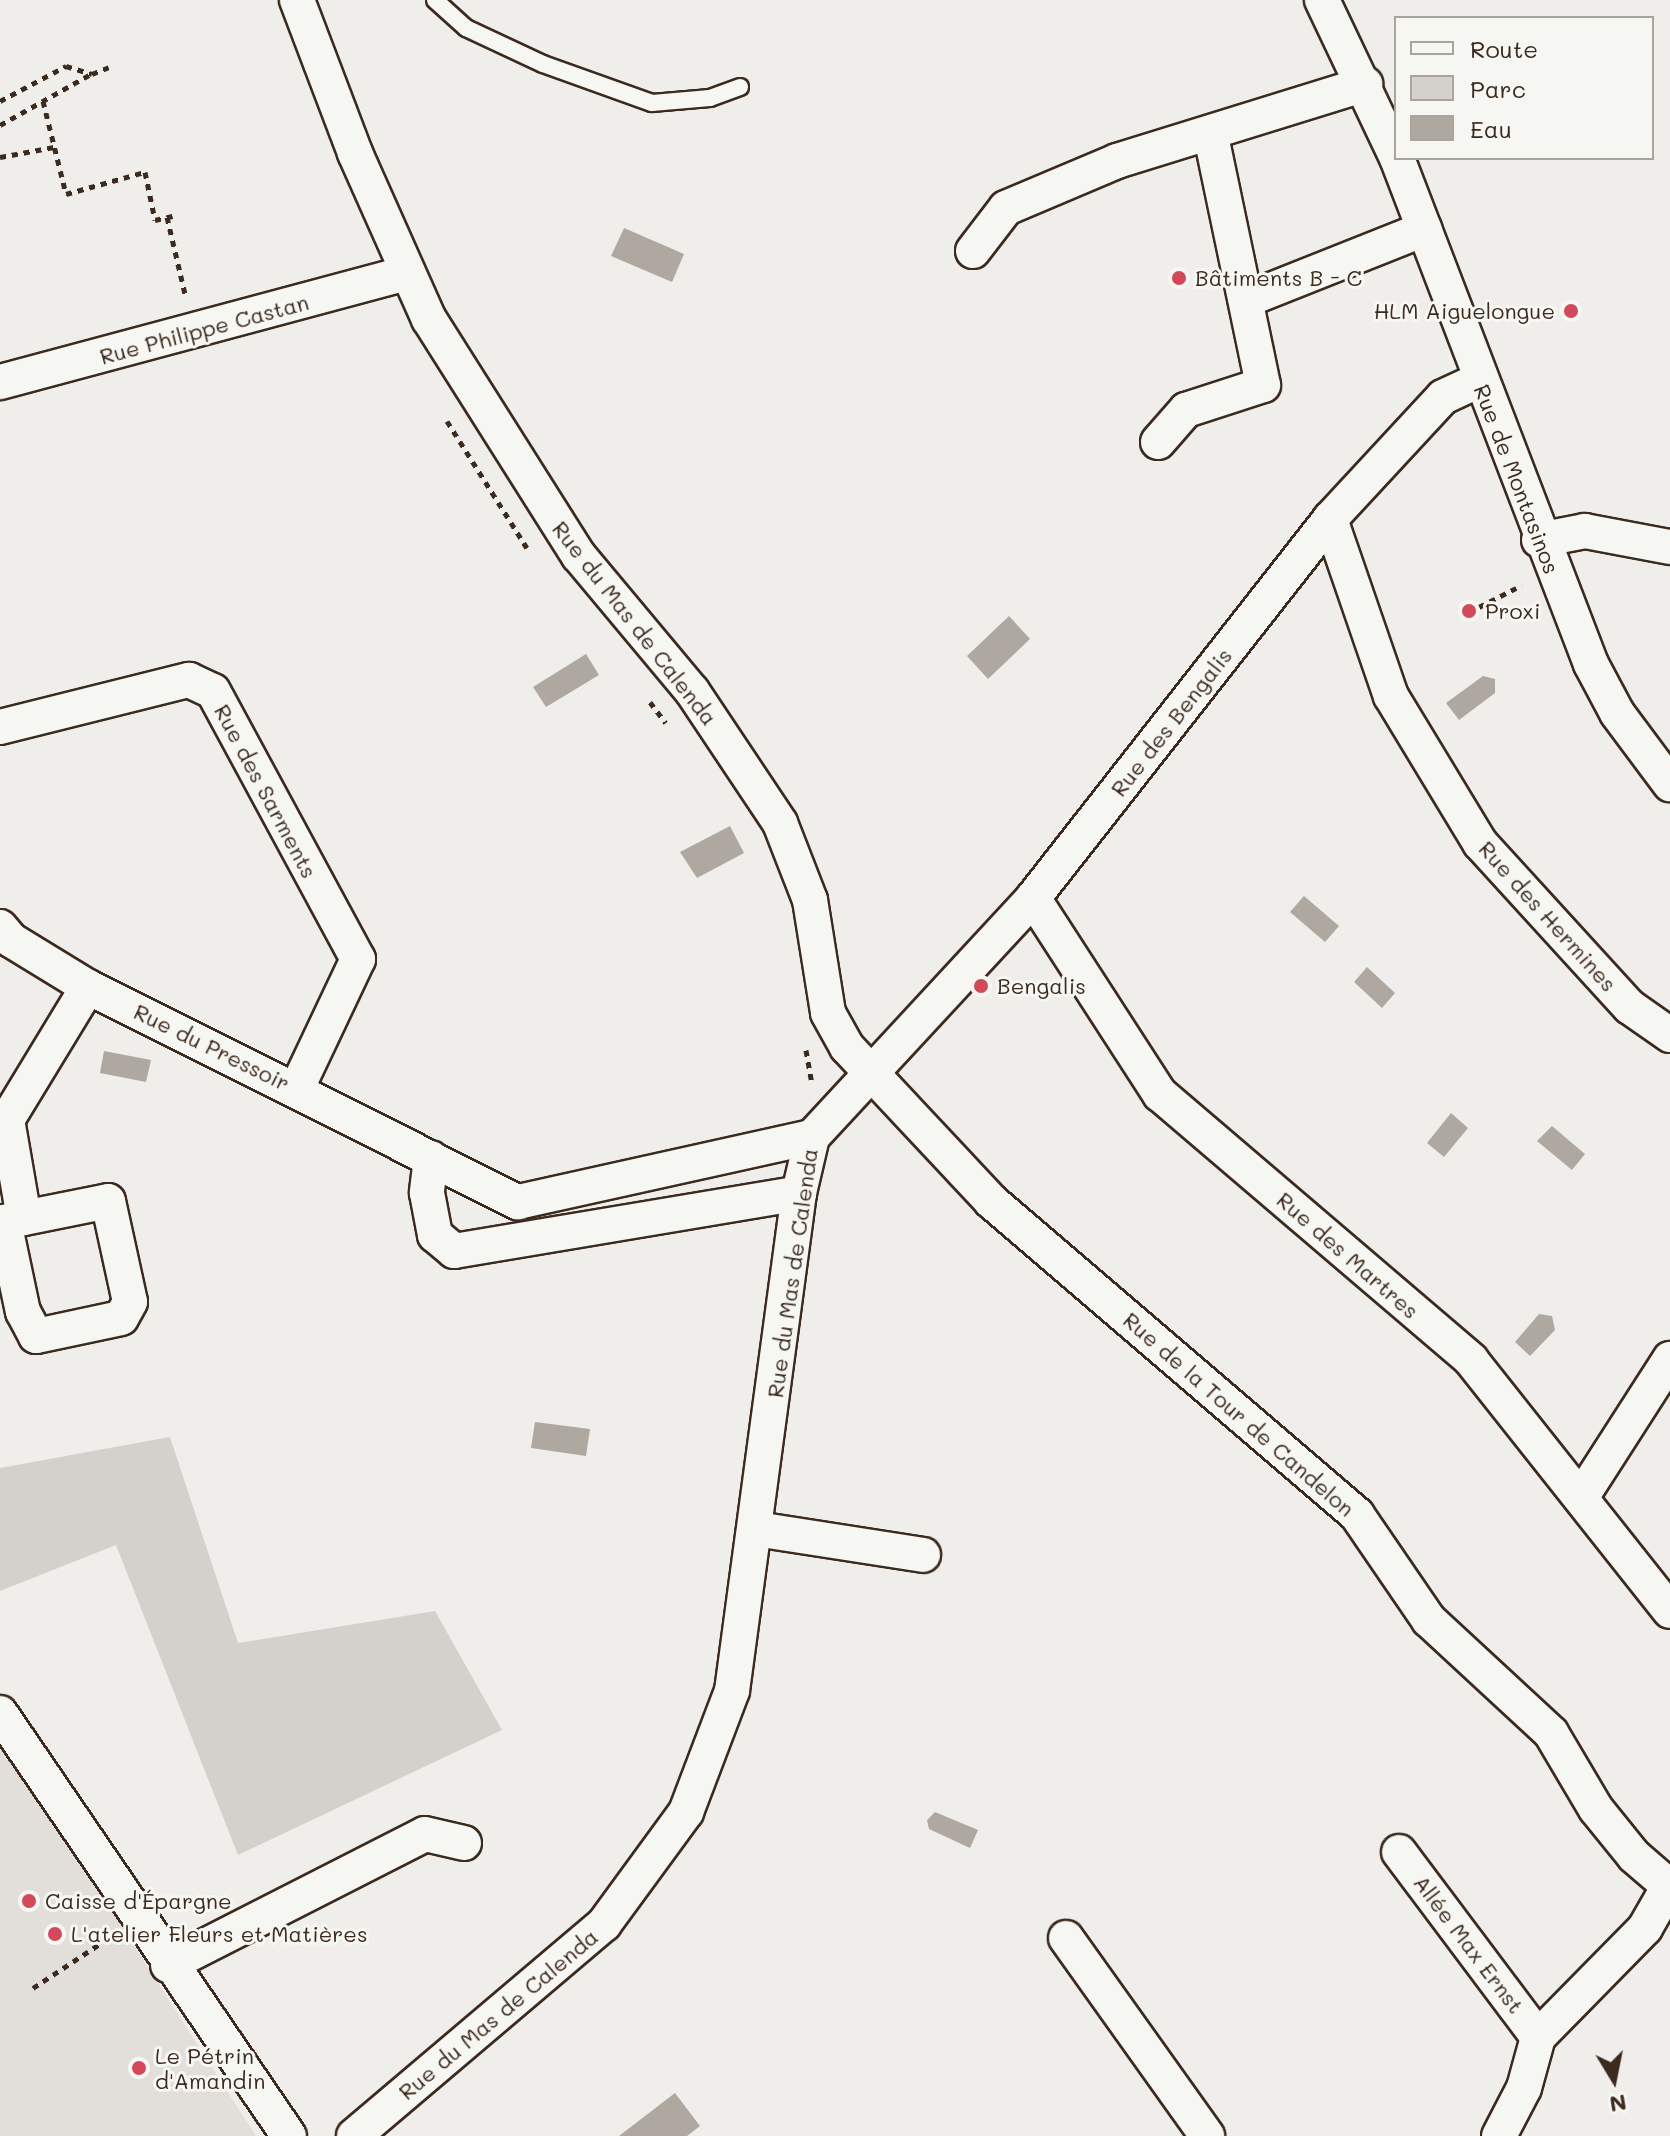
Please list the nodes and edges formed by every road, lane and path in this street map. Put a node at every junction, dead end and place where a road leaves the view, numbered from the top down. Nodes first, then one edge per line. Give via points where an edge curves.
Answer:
1 (297, 0) edge
2 (435, 0) edge
3 (1322, 0) edge
4 (109, 67) dead end
5 (92, 74) junction
6 (1365, 84) junction
7 (740, 87) dead end
8 (0, 101) edge
9 (43, 101) junction
10 (0, 125) edge
11 (1211, 136) junction
12 (54, 147) junction
13 (1394, 152) edge
14 (0, 157) edge
15 (1397, 160) edge
16 (1424, 229) junction
17 (973, 251) dead end
18 (408, 273) junction
19 (1246, 300) junction
20 (194, 332) junction
21 (1479, 380) junction
22 (0, 382) edge
23 (1158, 442) dead end
24 (1330, 519) junction
25 (1670, 547) edge
26 (1546, 555) junction
27 (1479, 607) dead end
28 (0, 727) edge
29 (1670, 784) edge
30 (1033, 898) junction
31 (0, 927) edge
32 (88, 987) junction
33 (1670, 1035) edge
34 (872, 1076) junction
35 (297, 1088) junction
36 (812, 1137) junction
37 (431, 1158) junction
38 (799, 1193) junction
39 (24, 1218) junction
40 (1670, 1359) edge
41 (1582, 1496) junction
42 (756, 1529) junction
43 (923, 1555) dead end
44 (1670, 1611) edge
45 (0, 1713) edge
46 (464, 1843) dead end
47 (1399, 1852) dead end
48 (1669, 1887) edge
49 (137, 1920) junction
50 (1066, 1938) dead end
51 (168, 1965) junction
52 (33, 1988) dead end
53 (1538, 2037) junction
54 (289, 2136) edge
55 (354, 2136) edge
56 (1207, 2136) edge
57 (1499, 2136) edge

1 - 18 street, Rue du Mas de Calenda
2 - 7 lane via 466,28 543,64 652,103 710,98
3 - 6 street, Rue de Montasinos
4 - 5 path
5 - 8 path via 66,66
5 - 9 path
6 - 11 street
6 - 13 street, Rue de Montasinos
9 - 10 path
9 - 12 path
11 - 17 street via 1117,161 1006,208
11 - 19 street
12 - 14 path
12 - 20 path via 66,194 145,172 155,220 170,217
15 - 16 street, Rue de Montasinos
16 - 19 street
16 - 21 street, Rue de Montasinos
18 - 20 street, Rue Philippe Castan
18 - 34 street, Rue du Mas de Calenda via 429,319 523,474 579,556 692,691 780,823 810,900 828,1013
19 - 23 street via 1263,385 1186,410
20 - 22 street, Rue Philippe Castan
21 - 24 street, Rue des Bengalis via 1443,397
21 - 26 street, Rue de Montasinos
24 - 30 street, Rue des Bengalis
24 - 33 street, Rue des Hermines via 1391,696 1480,843 1630,1007
25 - 26 street via 1585,531
26 - 27 path
26 - 29 street, Rue de Montasinos via 1617,713
28 - 35 street, Rue des Sarments via 189,680 213,691 358,959
30 - 34 street, Rue des Bengalis
30 - 41 street, Rue des Martres via 1160,1094 1471,1360
31 - 32 street, Rue du Pressoir via 11,940
32 - 35 street, Rue du Pressoir
32 - 39 street via 7,1120
34 - 36 street, Rue du Mas de Calenda
34 - 48 street, Rue de la Tour de Candelon via 991,1201 1357,1515 1429,1620 1551,1733 1596,1809 1634,1856
35 - 37 street, Rue du Pressoir
36 - 37 street, Rue du Pressoir via 518,1202
36 - 38 street, Rue du Mas de Calenda
37 - 38 street via 427,1193 435,1235 454,1251
38 - 42 street, Rue du Mas de Calenda
39 - 39 street via 108,1201 130,1302 121,1318 36,1336 23,1312 4,1222
40 - 41 street
41 - 44 street, Rue des Martres
42 - 43 street
42 - 55 street, Rue du Mas de Calenda via 732,1691 711,1757 678,1823 627,1897 568,1959
45 - 49 street
46 - 51 street via 425,1834
47 - 53 street, Allée Max Ernst
48 - 53 street via 1645,1928
49 - 51 street
49 - 52 path
50 - 56 street
51 - 54 street
53 - 57 street via 1524,2088

